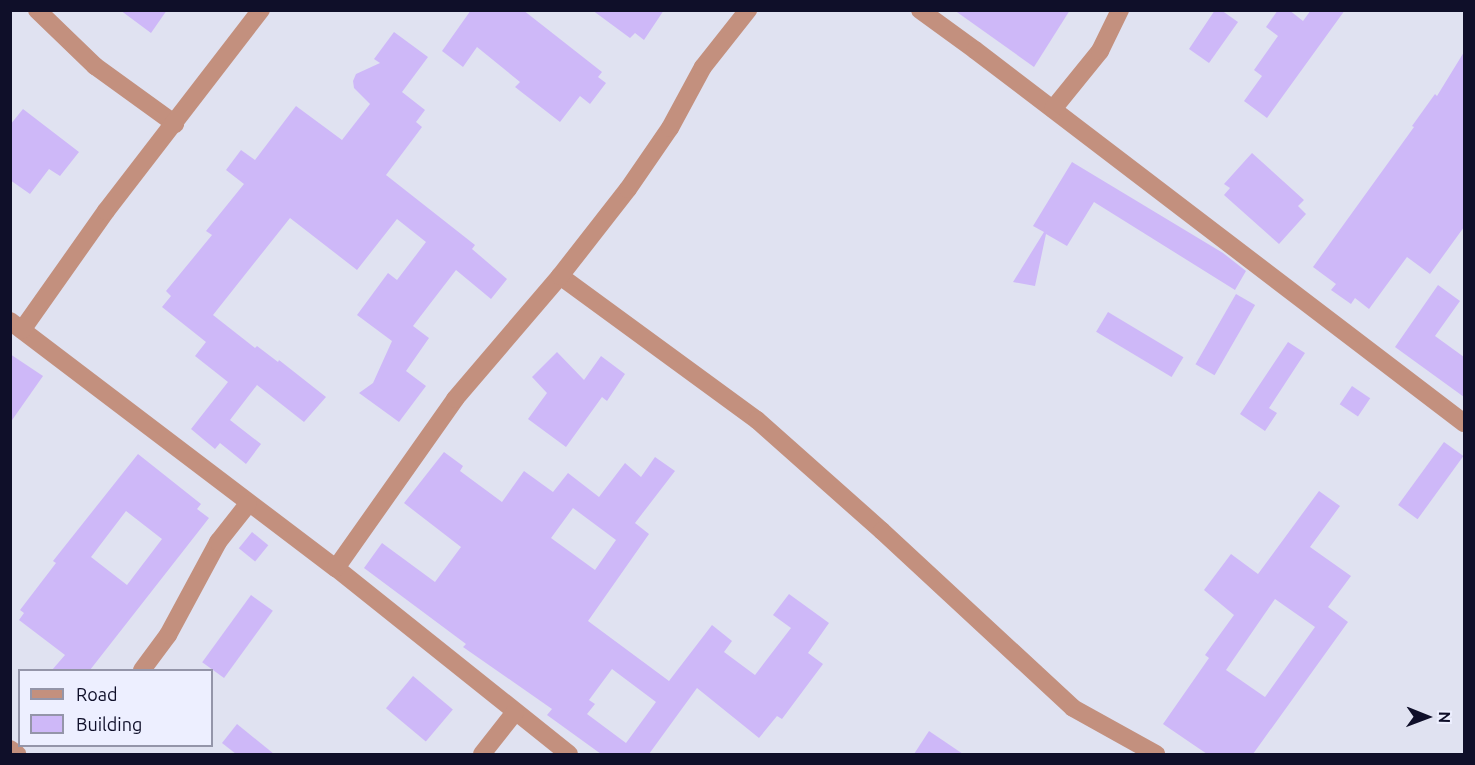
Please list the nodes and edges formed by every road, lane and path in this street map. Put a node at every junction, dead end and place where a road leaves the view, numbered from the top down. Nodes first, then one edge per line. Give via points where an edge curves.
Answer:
1 (37, 10) edge
2 (261, 10) edge
3 (748, 10) edge
4 (920, 10) edge
5 (1120, 10) edge
6 (1053, 109) junction
7 (175, 124) junction
8 (560, 276) junction
9 (16, 326) edge
10 (1464, 423) edge
11 (248, 504) junction
12 (336, 568) junction
13 (143, 669) edge
14 (515, 712) junction
15 (10, 749) edge
16 (17, 754) edge
17 (482, 754) edge
18 (570, 754) edge
19 (1156, 754) edge

1 - 7 street via 95,66
2 - 7 street
3 - 8 street via 703,67 670,128 628,189
4 - 6 street
5 - 6 street via 1100,51
6 - 10 street
7 - 9 street
8 - 12 street via 455,399
8 - 19 street via 757,420 1073,708
9 - 11 street
11 - 12 street
11 - 13 street via 218,542 168,635
12 - 14 street
14 - 17 street
14 - 18 street
15 - 16 street

